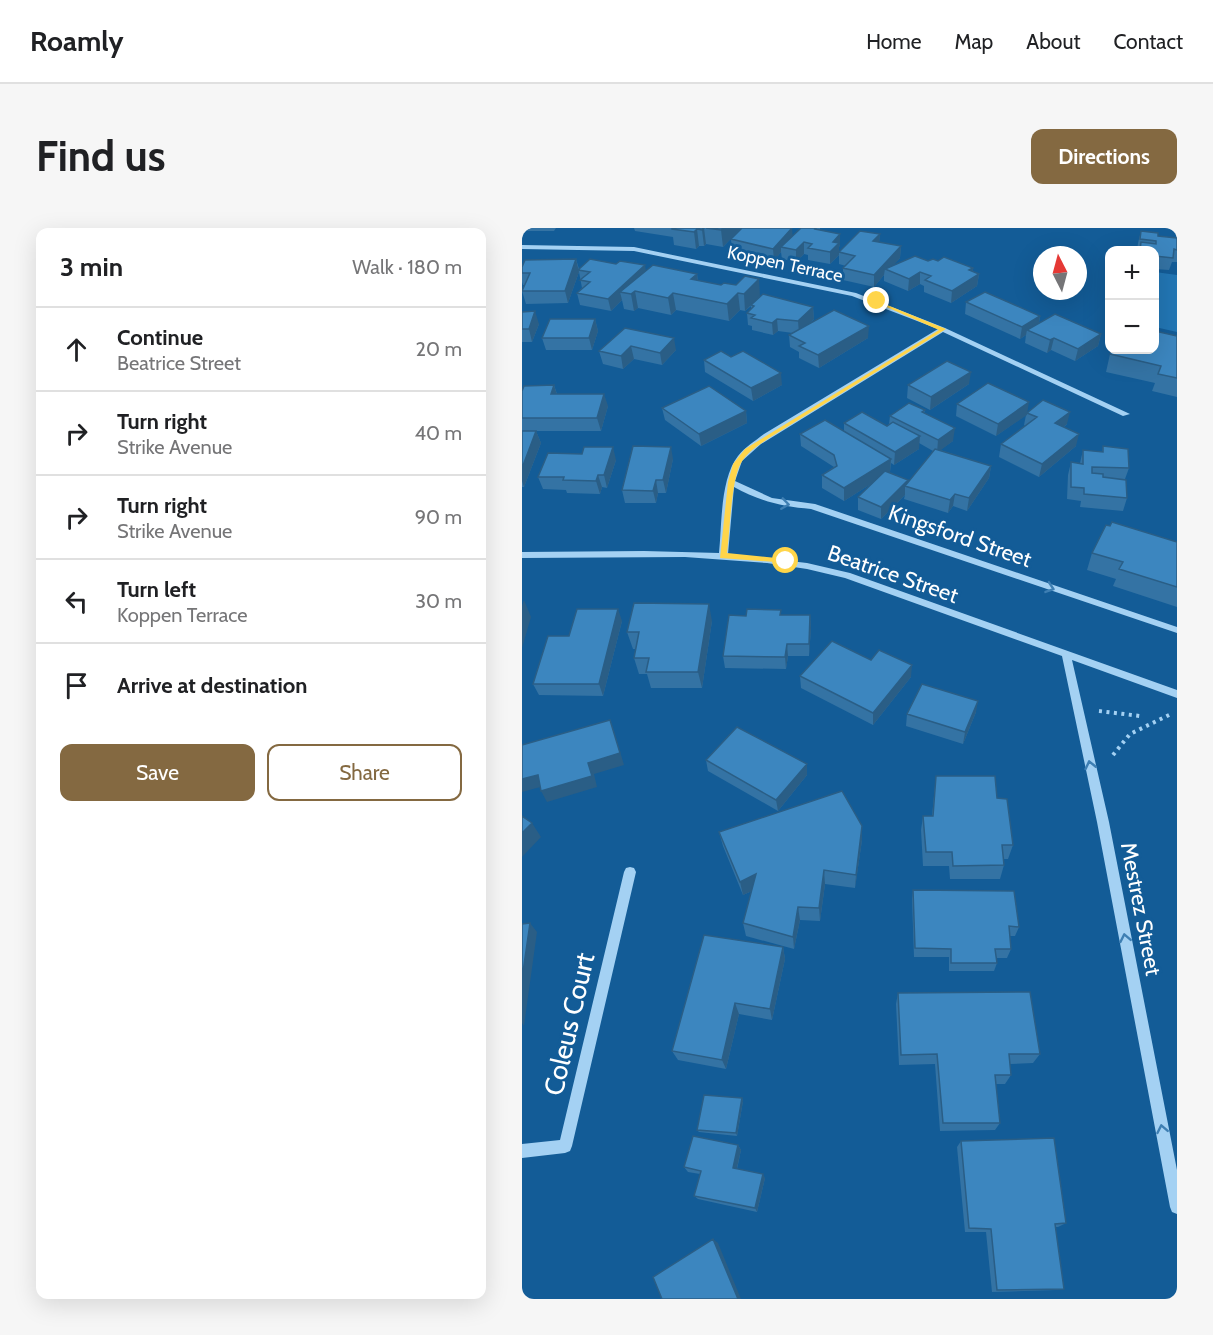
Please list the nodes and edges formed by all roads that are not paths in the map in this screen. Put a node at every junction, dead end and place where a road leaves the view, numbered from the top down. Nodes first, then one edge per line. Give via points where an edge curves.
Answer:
1 (522, 247) edge
2 (943, 329) junction
3 (1126, 414) dead end
4 (732, 482) junction
5 (522, 555) edge
6 (723, 556) junction
7 (1177, 630) edge
8 (1066, 654) junction
9 (1177, 694) edge
10 (630, 872) dead end
11 (522, 1151) edge
12 (1177, 1207) edge

1 - 2 street, Koppen Terrace via 609,247 668,255 854,294
2 - 3 street, Koppen Terrace
2 - 4 street via 760,441 736,464
4 - 6 street
4 -> 7 street, Kingsford Street via 760,499 812,506
5 - 6 street, Beatrice Street
6 - 8 street, Beatrice Street via 786,561 847,575
8 - 9 street
12 -> 8 street, Mestrez Street via 1103,822
10 - 11 street, Coleus Court via 565,1146

